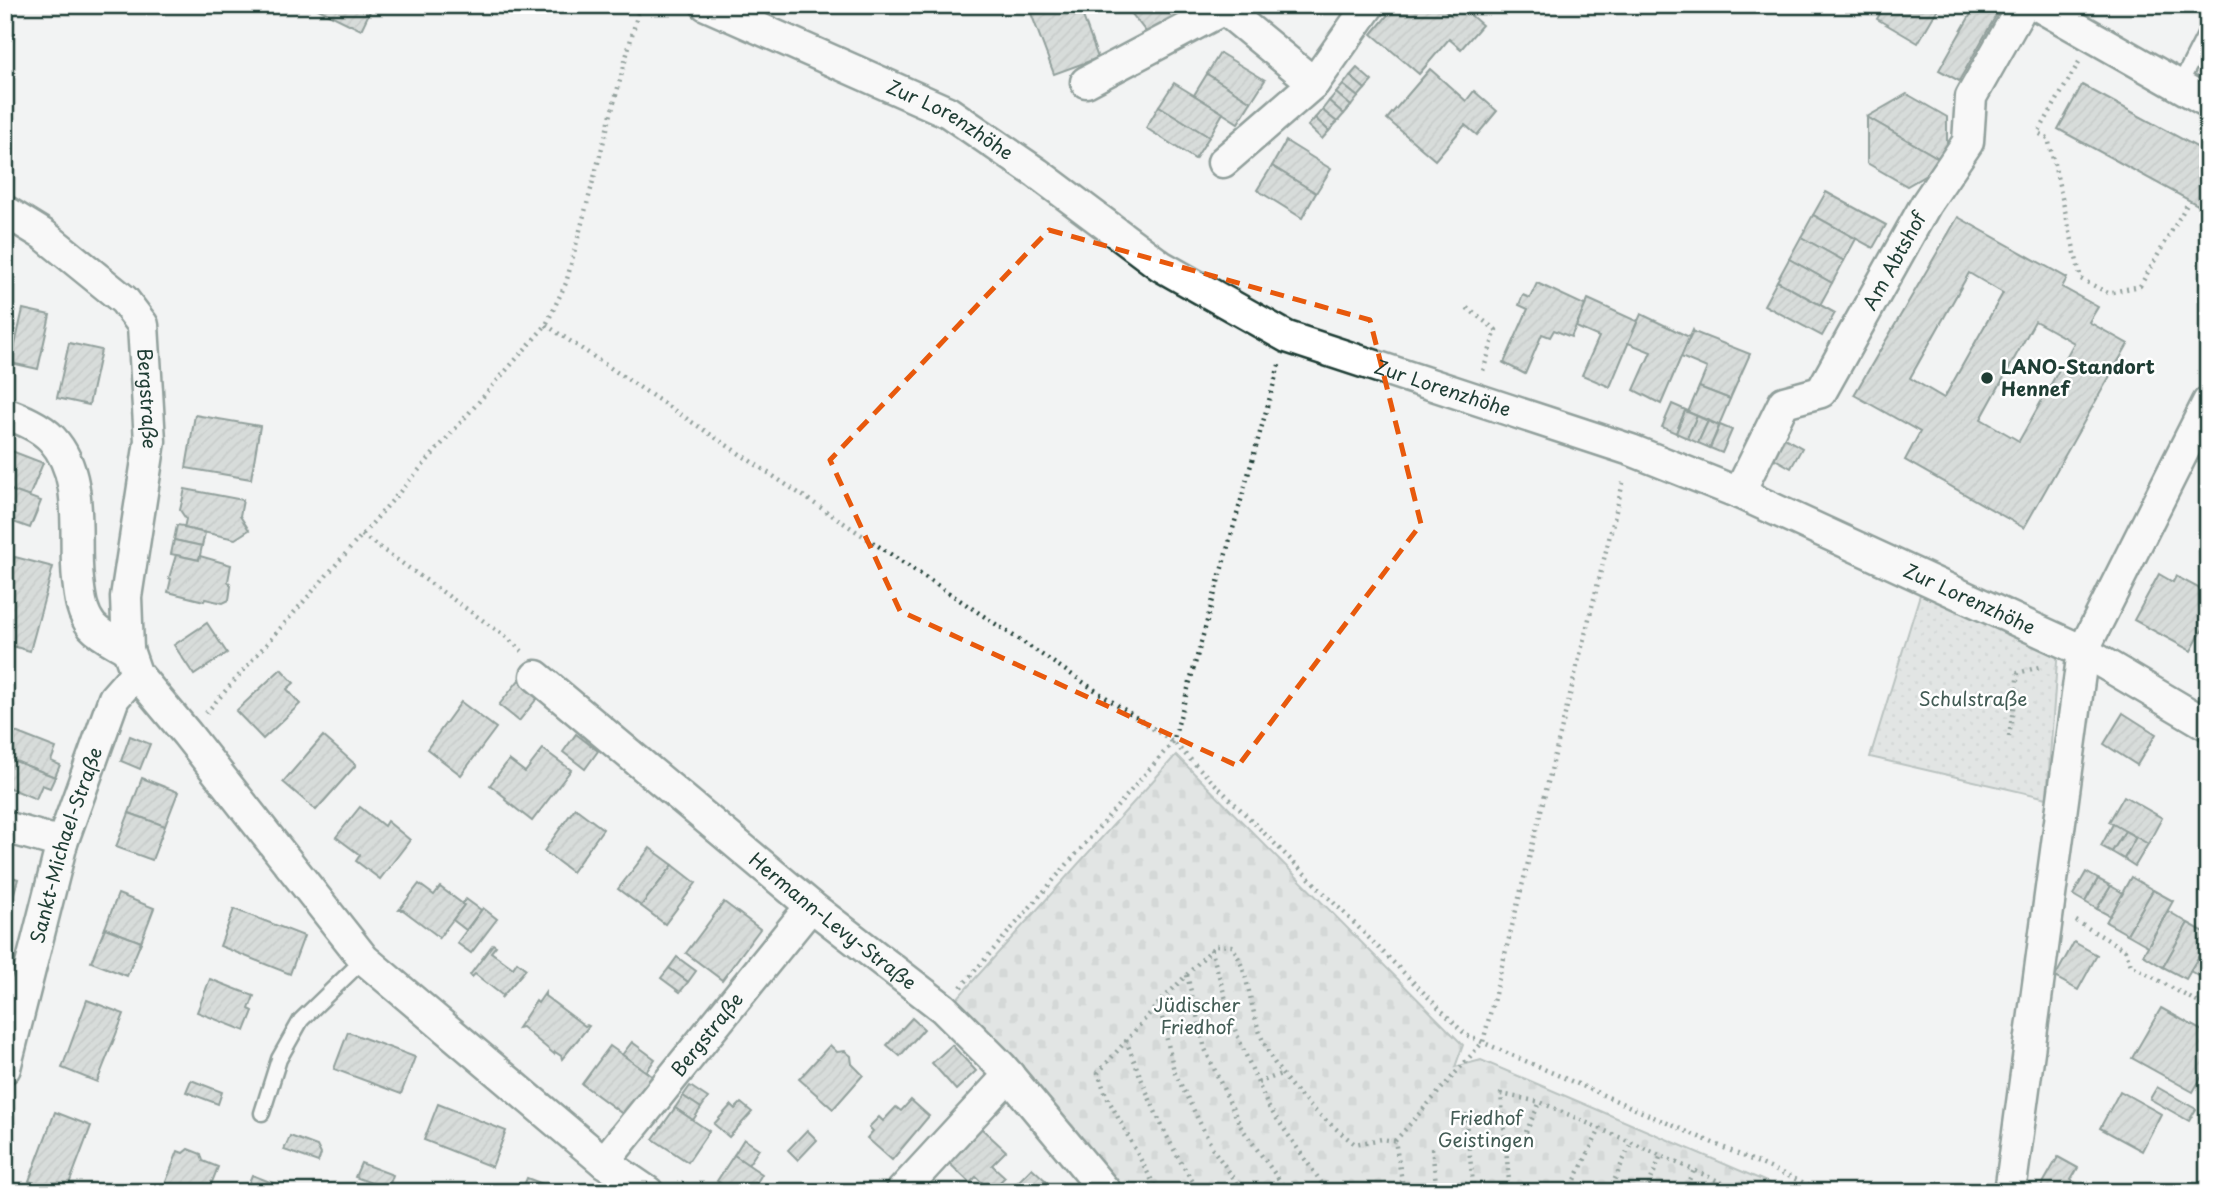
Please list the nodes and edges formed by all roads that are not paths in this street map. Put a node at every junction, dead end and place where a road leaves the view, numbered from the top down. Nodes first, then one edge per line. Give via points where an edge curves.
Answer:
1 (706, 5) edge
2 (1369, 5) edge
3 (2023, 5) edge
4 (2037, 5) edge
5 (1225, 7) edge
6 (2208, 29) edge
7 (1086, 82) dead end
8 (1314, 83) junction
9 (2179, 86) junction
10 (2208, 102) edge
11 (1223, 162) dead end
12 (5, 211) edge
13 (2208, 402) edge
14 (5, 413) edge
15 (1739, 494) junction
16 (2082, 656) junction
17 (132, 662) junction
18 (536, 676) road end
19 (2208, 725) edge
20 (5, 827) edge
21 (62, 843) junction
22 (811, 906) junction
23 (364, 959) junction
24 (5, 1068) edge
25 (1009, 1075) junction
26 (262, 1113) dead end
27 (604, 1162) junction
28 (648, 1192) edge
29 (901, 1192) edge
30 (1106, 1192) edge
31 (2010, 1192) edge

1 - 15 street, Zur Lorenzhöhe via 948,112 1161,266 1287,337 1631,450
2 - 8 street
3 - 15 street, Am Abtshof via 1971,97 1968,142 1926,204 1821,392 1784,402
4 - 9 street
5 - 7 street
5 - 8 street
6 - 9 lane
8 - 11 street
9 - 10 street
12 - 17 street, Bergstraße via 44,235 124,300 144,325 150,441 125,597
13 - 16 street
14 - 17 street via 52,439 69,468 81,607 93,627
15 - 16 street, Zur Lorenzhöhe
16 - 19 street, Zur Lorenzhöhe
16 - 31 street
17 - 21 street, Sankt-Michael-Straße via 114,698
17 - 23 street
18 - 22 street, Hermann-Levy-Straße
20 - 21 street
21 - 24 street, Sankt-Michael-Straße
22 - 25 street, Hermann-Levy-Straße via 943,1008
22 - 27 street, Bergstraße
23 - 26 lane via 301,1020 279,1059
23 - 27 street
25 - 29 street
25 - 30 street, Hermann-Levy-Straße
27 - 28 street

